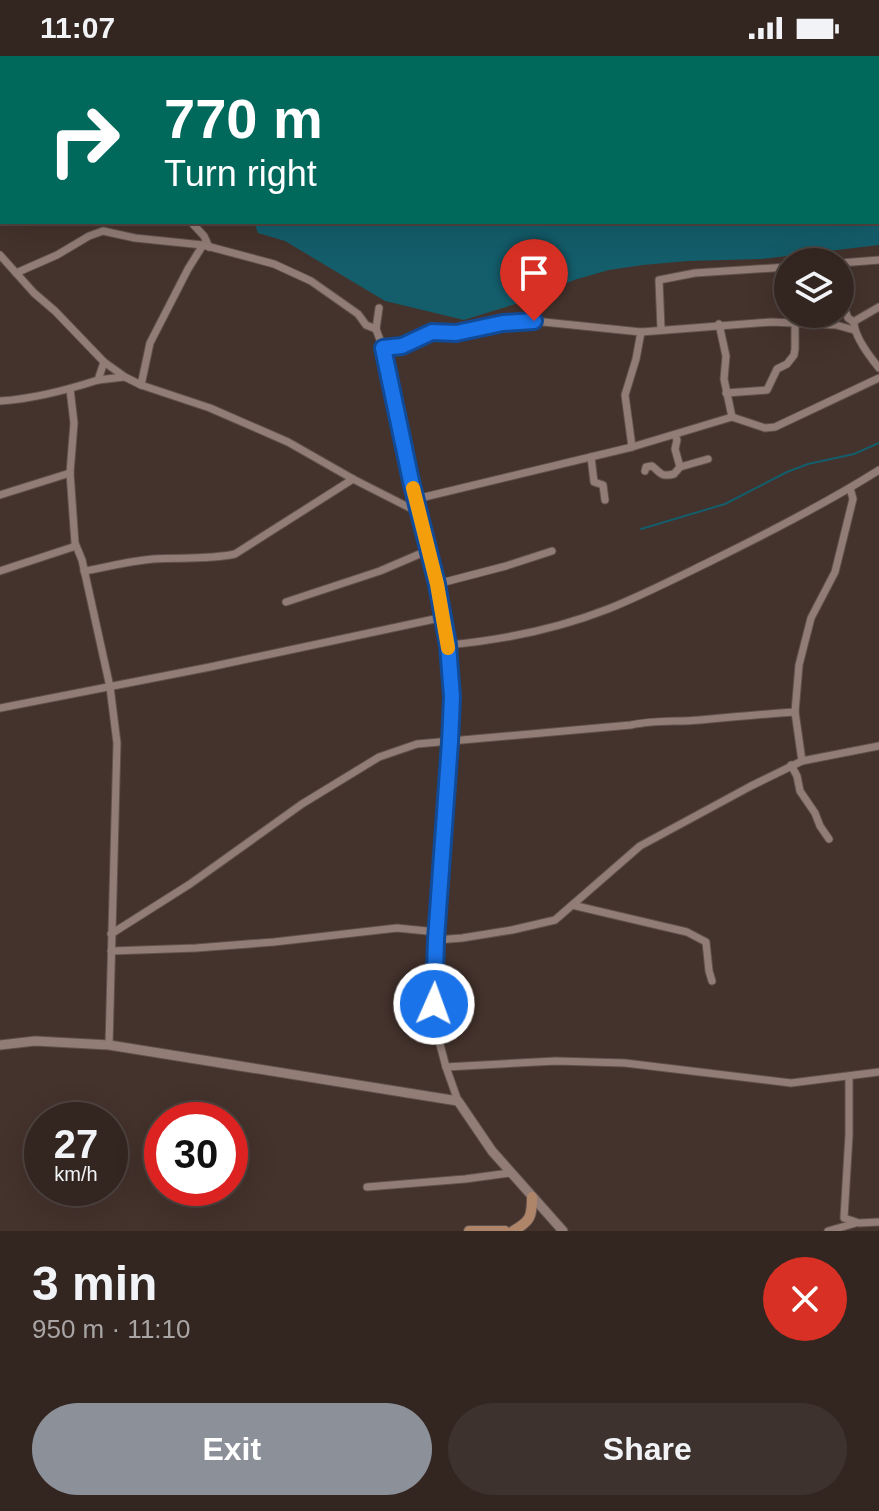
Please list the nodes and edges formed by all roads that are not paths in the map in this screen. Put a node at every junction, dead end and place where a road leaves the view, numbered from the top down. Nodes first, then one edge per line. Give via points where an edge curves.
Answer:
1 (193, 224) edge
2 (206, 246) junction
3 (0, 255) edge
4 (879, 260) edge
5 (854, 262) edge
6 (774, 268) edge
7 (16, 273) junction
8 (879, 307) edge
9 (379, 308) dead end
10 (774, 322) edge
11 (719, 324) junction
12 (854, 325) edge
13 (795, 328) edge
14 (853, 328) edge
15 (376, 329) junction
16 (661, 329) junction
17 (641, 332) junction
18 (383, 348) junction
19 (104, 362) junction
20 (879, 368) edge
21 (125, 377) junction
22 (879, 378) edge
23 (98, 380) junction
24 (141, 385) junction
25 (70, 389) junction
26 (726, 393) junction
27 (0, 401) edge
28 (732, 417) junction
29 (675, 435) junction
30 (632, 447) junction
31 (591, 457) junction
32 (708, 459) dead end
33 (680, 467) junction
34 (879, 470) edge
35 (645, 471) dead end
36 (70, 473) junction
37 (353, 479) junction
38 (850, 488) junction
39 (0, 495) edge
40 (416, 499) junction
41 (605, 500) dead end
42 (420, 513) junction
43 (76, 546) junction
44 (429, 550) junction
45 (552, 551) dead end
46 (0, 571) edge
47 (84, 571) junction
48 (437, 584) junction
49 (286, 602) dead end
50 (444, 617) junction
51 (448, 645) junction
52 (110, 687) junction
53 (0, 708) edge
54 (795, 712) junction
55 (450, 742) junction
56 (879, 746) edge
57 (802, 761) junction
58 (791, 765) junction
59 (829, 839) dead end
60 (572, 905) junction
61 (111, 934) junction
62 (436, 936) junction
63 (111, 951) junction
64 (712, 981) dead end
65 (0, 1045) edge
66 (109, 1045) junction
67 (446, 1067) junction
68 (879, 1072) edge
69 (849, 1076) junction
70 (458, 1101) junction
71 (510, 1173) junction
72 (367, 1187) dead end
73 (532, 1197) junction
74 (879, 1222) edge
75 (859, 1223) junction
76 (469, 1231) edge
77 (505, 1231) edge
78 (513, 1231) edge
79 (563, 1231) edge
80 (828, 1231) edge

1 - 2 street
2 - 7 street via 103,231
2 - 15 street via 274,264 311,281
2 - 24 street via 188,269 150,343
3 - 7 street
4 - 5 street
6 - 16 street via 659,280
7 - 19 street
8 - 12 street
9 - 15 street
10 - 11 street
11 - 16 street
11 - 26 street
13 - 26 street via 794,355 777,369 767,390
14 - 20 street
15 - 18 street
16 - 17 street
17 - 18 street via 524,320 456,333 432,332
17 - 30 street via 625,395
18 - 40 street
19 - 21 street
19 - 23 street
21 - 23 street
21 - 24 street
22 - 28 street via 775,427
23 - 25 street
24 - 37 street via 275,436
25 - 27 street
25 - 36 street
26 - 28 street
28 - 29 street
29 - 30 street
29 - 33 street
30 - 31 street
31 - 40 street
31 - 41 street via 593,481 603,485
32 - 33 street
33 - 35 street via 666,476 652,466
34 - 38 street
36 - 39 street
36 - 43 street
37 - 42 street
37 - 47 street via 235,554 154,559
38 - 51 street via 609,609 515,635
38 - 54 street via 853,499 835,572 804,641
40 - 42 street
42 - 44 street
43 - 46 street
43 - 47 street
44 - 48 street
44 - 49 street
45 - 48 street
47 - 52 street
48 - 50 street
50 - 51 street
50 - 52 street
51 - 55 street
52 - 53 street
52 - 61 street via 117,743
54 - 55 street
54 - 57 street
55 - 61 street via 417,744 379,757
55 - 62 street
56 - 57 street
57 - 58 street
58 - 59 street
58 - 60 street via 640,846
60 - 62 street via 555,920 512,930 462,938
60 - 64 street via 687,932 706,942
61 - 63 street
62 - 63 street via 397,928 274,942
62 - 67 street via 434,1004
63 - 66 street
65 - 66 street
66 - 70 street
67 - 69 street via 556,1061 625,1063 791,1083
67 - 70 street
68 - 69 street
69 - 75 street via 844,1218
70 - 71 street
71 - 72 street
71 - 73 street
73 - 78 main road via 528,1220
73 - 79 street
74 - 75 street
75 - 80 street
76 - 77 main road

